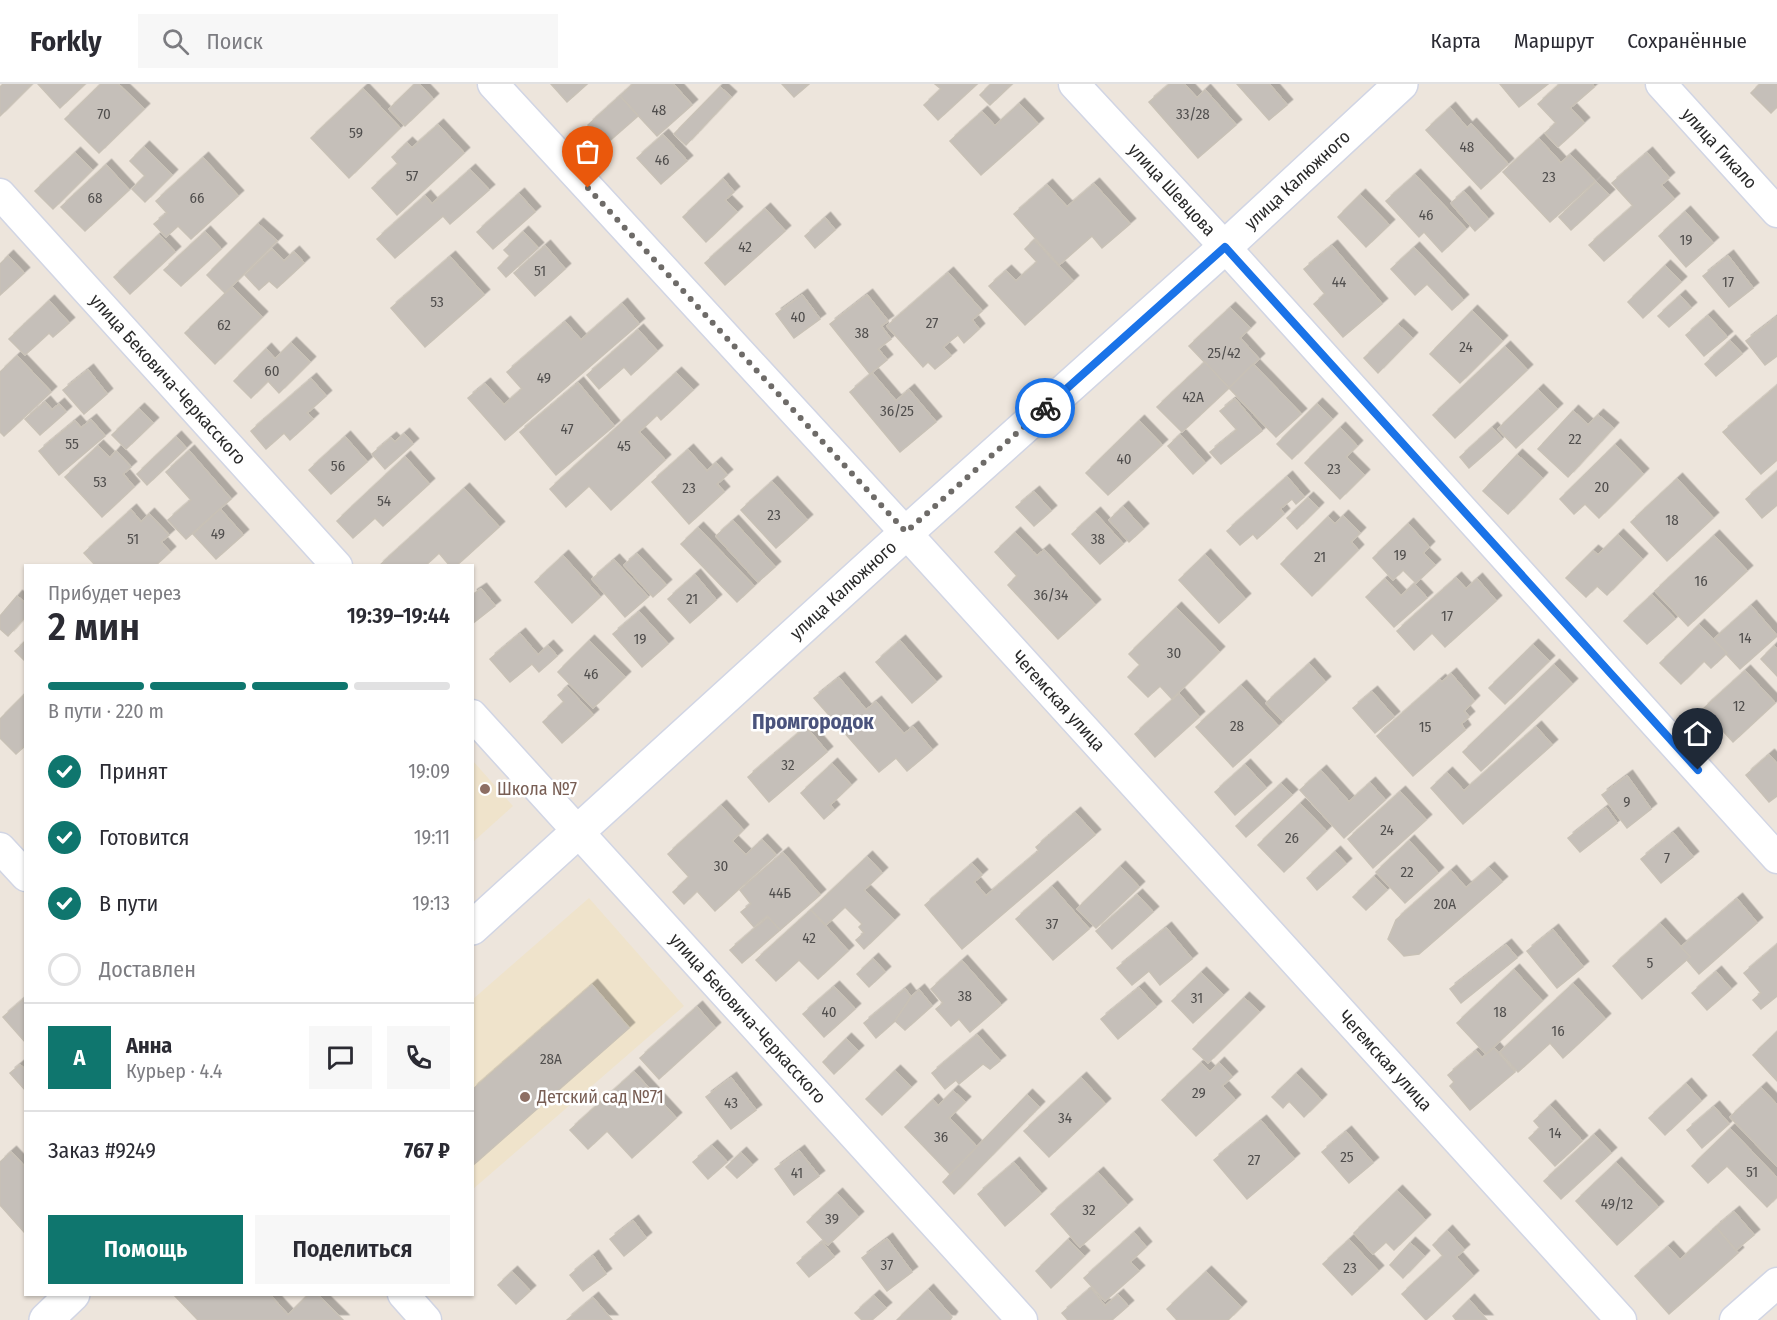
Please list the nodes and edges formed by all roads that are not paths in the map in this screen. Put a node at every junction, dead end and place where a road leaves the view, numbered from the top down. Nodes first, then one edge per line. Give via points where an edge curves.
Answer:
1 (493, 84) edge
2 (1074, 84) edge
3 (1401, 84) edge
4 (1661, 84) edge
5 (0, 194) edge
6 (1777, 212) edge
7 (1225, 247) junction
8 (906, 532) junction
9 (335, 564) edge
10 (474, 717) edge
11 (578, 831) junction
12 (0, 848) edge
13 (1777, 858) edge
14 (24, 874) edge
15 (474, 926) edge
16 (1777, 1282) edge
17 (71, 1296) edge
18 (405, 1296) edge
19 (46, 1320) edge
20 (426, 1320) edge
21 (1022, 1320) edge
22 (1621, 1320) edge
23 (1736, 1320) edge

1 - 8 street, Чегемская улица
2 - 7 street, улица Шевцова
3 - 7 street, улица Калюжного
4 - 6 street, улица Гикало
5 - 9 street, улица Бековича-Черкасского
7 - 8 street, улица Калюжного
7 - 13 street, улица Шевцова
8 - 11 street, улица Калюжного
8 - 22 street, Чегемская улица
10 - 11 street, улица Бековича-Черкасского
11 - 15 street, улица Калюжного
11 - 21 street, улица Бековича-Черкасского
12 - 14 street
16 - 23 street
17 - 19 street
18 - 20 street

